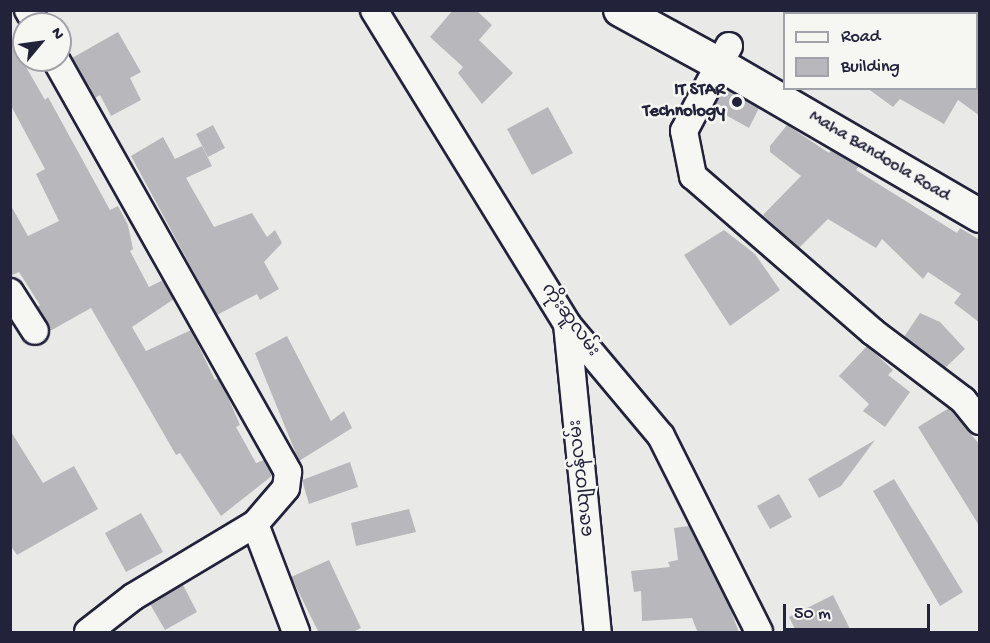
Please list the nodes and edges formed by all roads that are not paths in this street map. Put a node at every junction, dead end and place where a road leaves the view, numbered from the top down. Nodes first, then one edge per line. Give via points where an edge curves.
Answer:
1 (374, 10) edge
2 (620, 10) edge
3 (663, 10) edge
4 (724, 55) junction
5 (63, 72) edge
6 (783, 78) edge
7 (806, 90) edge
8 (980, 194) edge
9 (980, 216) edge
10 (10, 292) edge
11 (567, 324) junction
12 (35, 331) dead end
13 (980, 421) edge
14 (255, 524) junction
15 (88, 633) edge
16 (296, 633) edge
17 (598, 633) edge
18 (759, 633) edge

1 - 11 street, ကိုးဆူလမ်း
2 - 4 main road, Maha Bandoola Road
3 - 4 main road, Maha Bandoola Road
4 - 6 main road, Maha Bandoola Road
4 - 9 main road, Maha Bandoola Road
4 - 13 street via 684,131 693,176 873,333 963,400
5 - 14 street via 288,472 286,488
7 - 8 main road, Maha Bandoola Road
10 - 12 street
11 - 17 street, ဇေယျတန်လမ်း
11 - 18 street, ကိုးဆူလမ်း via 661,436
14 - 15 street via 133,597
14 - 16 street

